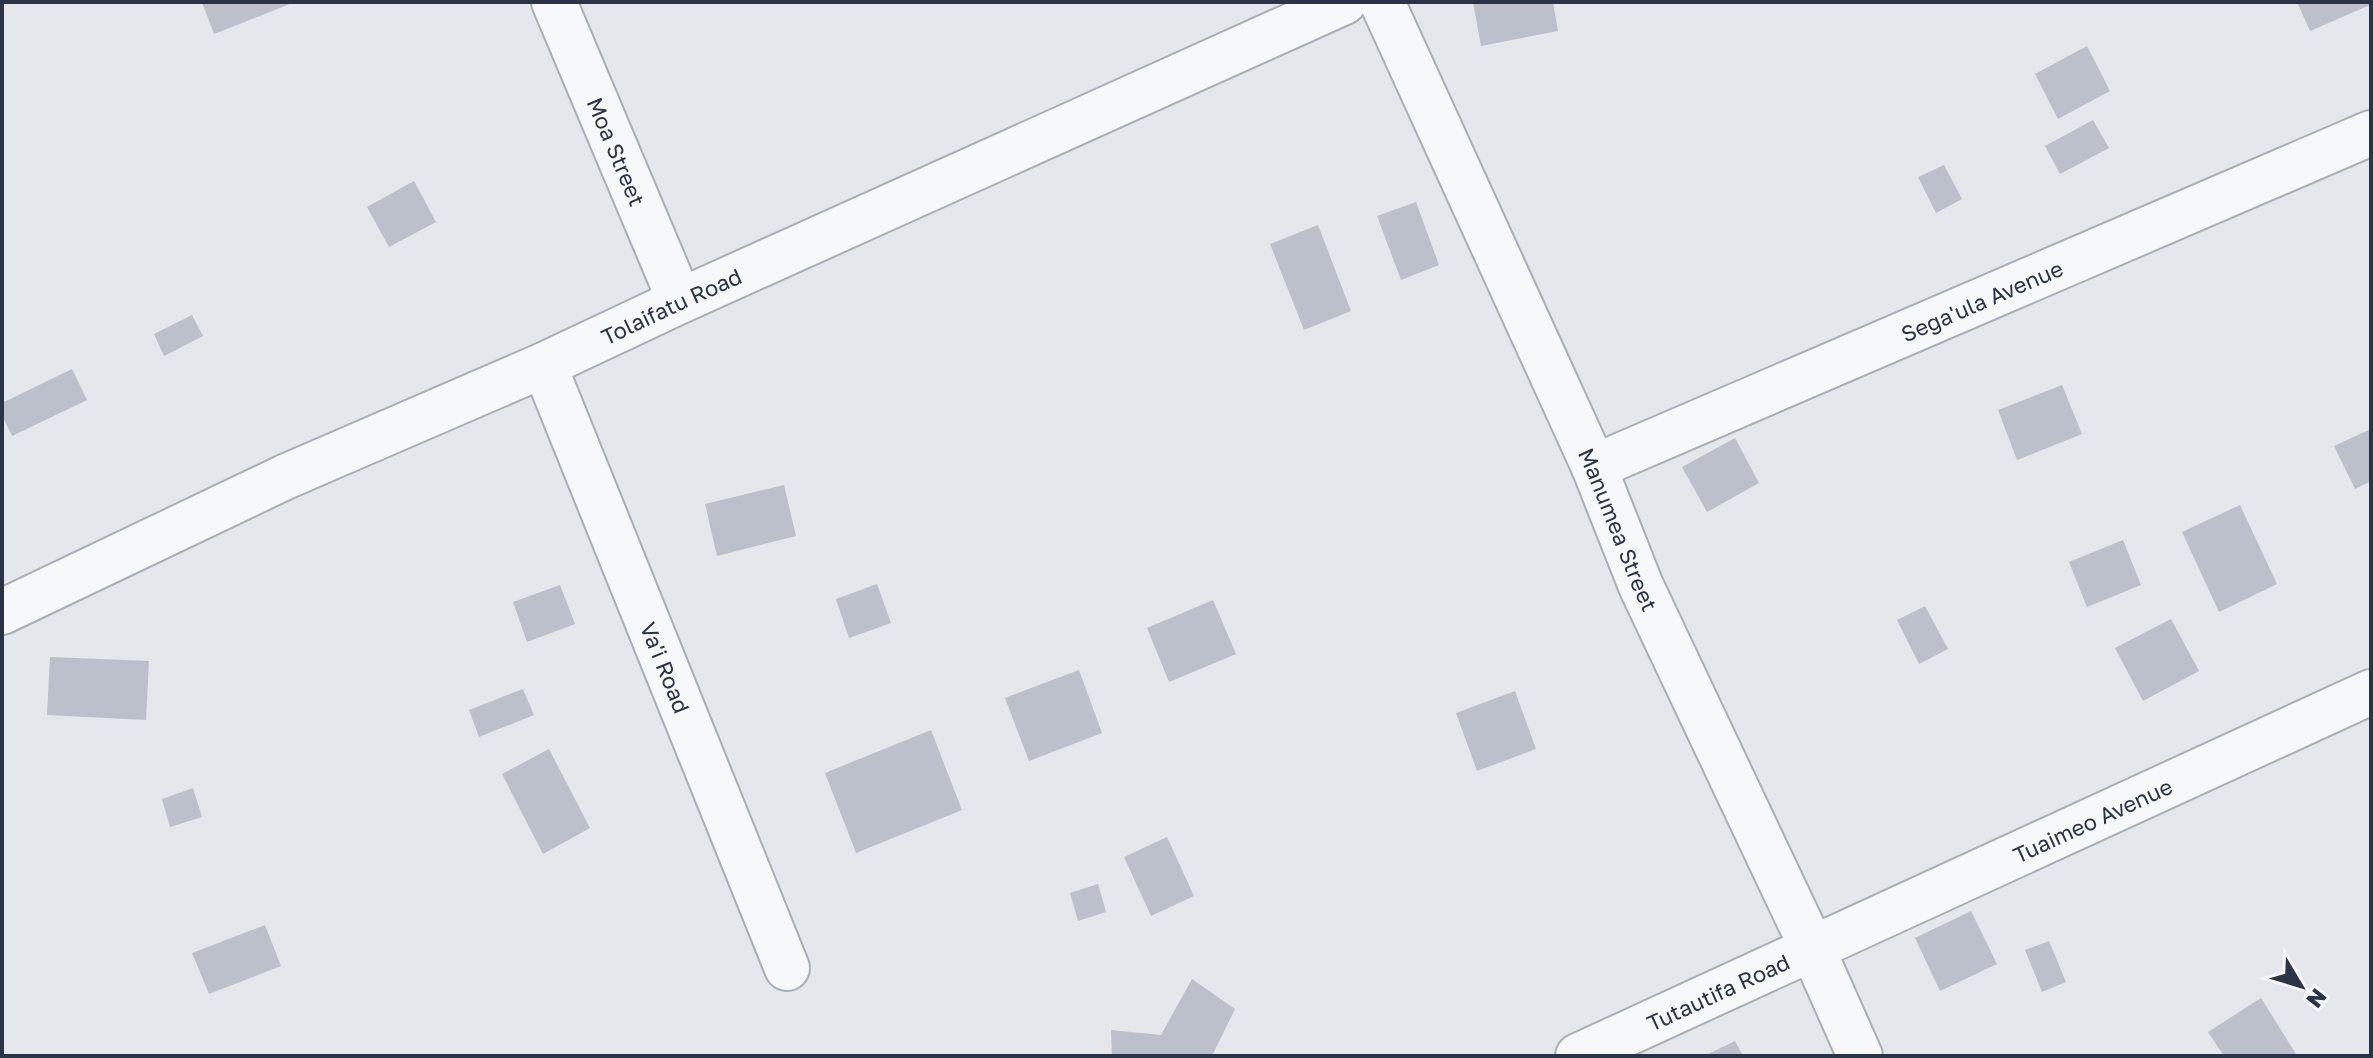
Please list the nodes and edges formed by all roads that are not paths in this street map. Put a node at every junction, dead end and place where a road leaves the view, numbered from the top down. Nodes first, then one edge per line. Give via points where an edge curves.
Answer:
1 (554, 2) edge
2 (1344, 2) edge
3 (1382, 2) edge
4 (2371, 133) edge
5 (680, 301) junction
6 (544, 365) junction
7 (1594, 467) junction
8 (2, 612) edge
9 (2371, 692) edge
10 (1813, 950) junction
11 (787, 968) dead end
12 (1578, 1056) edge
13 (1860, 1056) edge

1 - 5 street, Moa Street
2 - 5 street, Tolaifatu Road
3 - 7 street, Manumea Street
4 - 7 street, Sega'ula Avenue
5 - 6 street, Tolaifatu Road
6 - 8 street, Tolaifatu Road via 285,477
6 - 11 street, Va'i Road
7 - 10 street, Manumea Street via 1641,586
9 - 10 street, Tuaimeo Avenue
10 - 12 street, Tutautifa Road
10 - 13 street, Manumea Street

